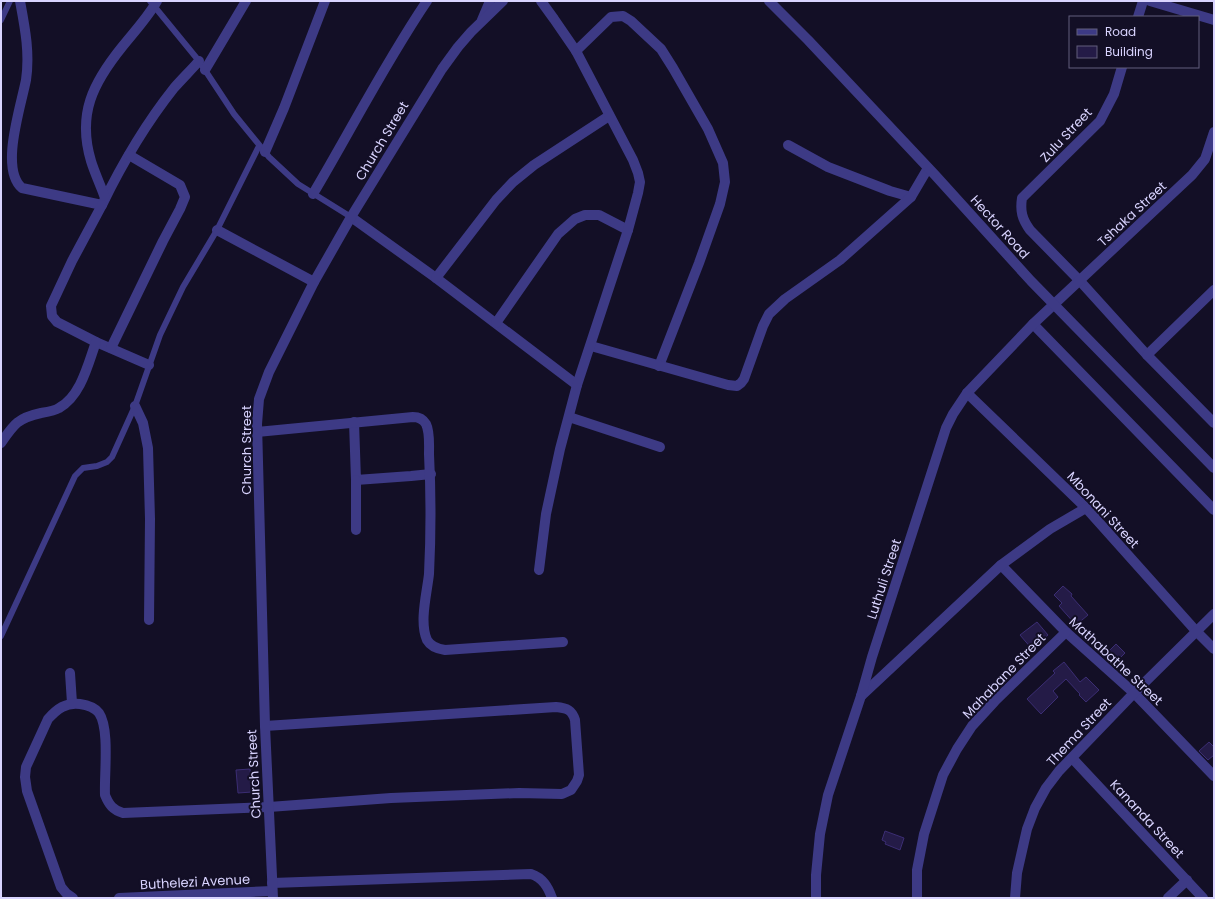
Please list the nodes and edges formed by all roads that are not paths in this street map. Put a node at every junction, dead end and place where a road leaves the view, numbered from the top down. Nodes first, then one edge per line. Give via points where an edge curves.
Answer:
1 (10, 1) edge
2 (20, 1) edge
3 (246, 1) edge
4 (325, 1) edge
5 (427, 1) edge
6 (490, 1) edge
7 (503, 1) edge
8 (541, 1) edge
9 (769, 1) edge
10 (1143, 1) edge
11 (1150, 1) edge
12 (154, 3) edge
13 (1138, 16) edge
14 (1, 20) edge
15 (482, 20) junction
16 (1214, 20) edge
17 (576, 51) junction
18 (199, 60) junction
19 (1122, 68) edge
20 (205, 70) junction
21 (610, 116) junction
22 (1214, 132) edge
23 (788, 145) dead end
24 (262, 149) junction
25 (129, 155) junction
26 (928, 168) junction
27 (313, 194) junction
28 (911, 197) junction
29 (104, 202) junction
30 (1021, 213) joint
31 (351, 218) junction
32 (217, 230) junction
33 (628, 230) junction
34 (436, 278) junction
35 (1080, 281) junction
36 (314, 282) junction
37 (1214, 290) edge
38 (1054, 306) junction
39 (496, 323) junction
40 (1033, 324) junction
41 (96, 342) junction
42 (591, 346) junction
43 (110, 348) junction
44 (1147, 355) junction
45 (149, 365) junction
46 (659, 366) junction
47 (577, 385) junction
48 (967, 393) junction
49 (135, 406) junction
50 (569, 417) junction
51 (354, 422) junction
52 (1214, 423) edge
53 (257, 432) junction
54 (1, 443) edge
55 (660, 447) dead end
56 (1214, 468) edge
57 (431, 474) junction
58 (356, 480) junction
59 (1086, 508) junction
60 (1214, 510) edge
61 (356, 530) dead end
62 (1001, 565) junction
63 (539, 570) dead end
64 (1214, 614) edge
65 (150, 620) dead end
66 (1196, 631) junction
67 (1066, 632) junction
68 (1, 636) edge
69 (563, 642) dead end
70 (1214, 649) edge
71 (70, 673) dead end
72 (1134, 693) junction
73 (861, 696) junction
74 (72, 703) junction
75 (265, 726) junction
76 (1072, 758) junction
77 (1214, 776) edge
78 (269, 807) junction
79 (1187, 880) junction
80 (272, 891) edge
81 (73, 898) edge
82 (119, 898) edge
83 (552, 898) edge
84 (816, 898) edge
85 (917, 898) edge
86 (1015, 898) edge
87 (1168, 898) edge
88 (1203, 898) edge

1 - 14 lane
2 - 29 street via 27,35 28,62 23,92 3,146 4,170 13,184 22,188
3 - 20 street
4 - 24 street via 284,108
5 - 27 street via 384,69
6 - 15 street
7 - 15 street, Church Street
8 - 17 street
9 - 26 street, Hector Road
10 - 13 street
11 - 16 street
12 - 18 lane
12 - 29 street via 110,62 90,96 86,140
15 - 31 street, Church Street via 458,47 436,79
17 - 21 street
17 - 46 street via 611,18 623,16 631,21 661,49 708,129 723,163 725,182 720,204
18 - 20 lane
18 - 25 street via 164,102
19 - 30 street, Zulu Street via 1114,94 1100,121 1022,198
20 - 24 lane via 234,114
21 - 33 street via 639,177 639,188
21 - 34 street via 512,182
22 - 35 street, Tshaka Street via 1204,159 1192,175
23 - 28 street via 828,167
24 - 27 lane via 298,184
24 - 32 lane
25 - 29 street
25 - 43 street via 180,185 185,197
26 - 28 street
26 - 38 street, Hector Road
27 - 31 lane
28 - 46 street via 840,260 776,306 762,326 741,383 728,385
29 - 41 street via 51,306 52,316 57,322
30 - 35 street, Hector Road via 1030,230
31 - 34 street
31 - 36 street, Church Street
32 - 36 street
32 - 45 lane via 183,287
33 - 39 street via 599,216 585,215 575,219 558,234
33 - 42 street
34 - 39 street
35 - 38 street, Tshaka Street
35 - 44 street, Hector Road
36 - 53 street, Church Street via 265,381 258,407
37 - 44 street
38 - 40 street, Luthuli Street
38 - 56 street, Hector Road
39 - 47 street
40 - 48 street, Luthuli Street
40 - 60 street
41 - 43 street
41 - 54 street via 75,392 66,404 58,409 24,418 13,425
42 - 46 street
42 - 47 street
43 - 45 street
44 - 52 street, Hector Road
45 - 49 lane
47 - 50 street
48 - 59 street, Mbonani Street
48 - 73 street, Luthuli Street via 946,428
49 - 65 street via 143,423 148,448
49 - 68 lane via 112,457 98,466 83,468 75,476
50 - 55 street
50 - 63 street via 552,480
51 - 53 street
51 - 57 street via 413,417 421,419 428,434
51 - 58 street
53 - 75 street, Church Street
57 - 58 street
57 - 69 street via 429,572 424,614 424,628 430,645 445,650
58 - 61 street
59 - 62 street via 1050,529
59 - 66 street, Mbonani Street
62 - 67 street, Mathabathe Street
62 - 73 street
64 - 66 street, Thema Street
66 - 70 street, Mbonani Street
66 - 72 street, Thema Street
67 - 72 street, Mathabathe Street
67 - 85 street, Mahabane Street via 995,701 972,726 957,749 943,775 924,834 918,870
71 - 74 street
72 - 76 street, Thema Street
72 - 77 street, Mathabathe Street
73 - 84 street, Luthuli Street via 828,795 820,834
74 - 78 street via 94,708 100,714 105,730 106,795 113,809 130,813
74 - 81 street via 48,719 26,767 25,777 27,791 61,887
75 - 78 street, Church Street
75 - 78 street via 562,707 574,716 579,769 575,786 562,794 519,793 391,798
76 - 79 street, Kananda Street
76 - 86 street, Thema Street via 1046,788 1032,815 1017,873
78 - 80 street, Church Street
79 - 87 street
79 - 88 street, Kananda Street
80 - 82 street, Buthelezi Avenue
80 - 83 street, Buthelezi Avenue via 531,874 540,877

